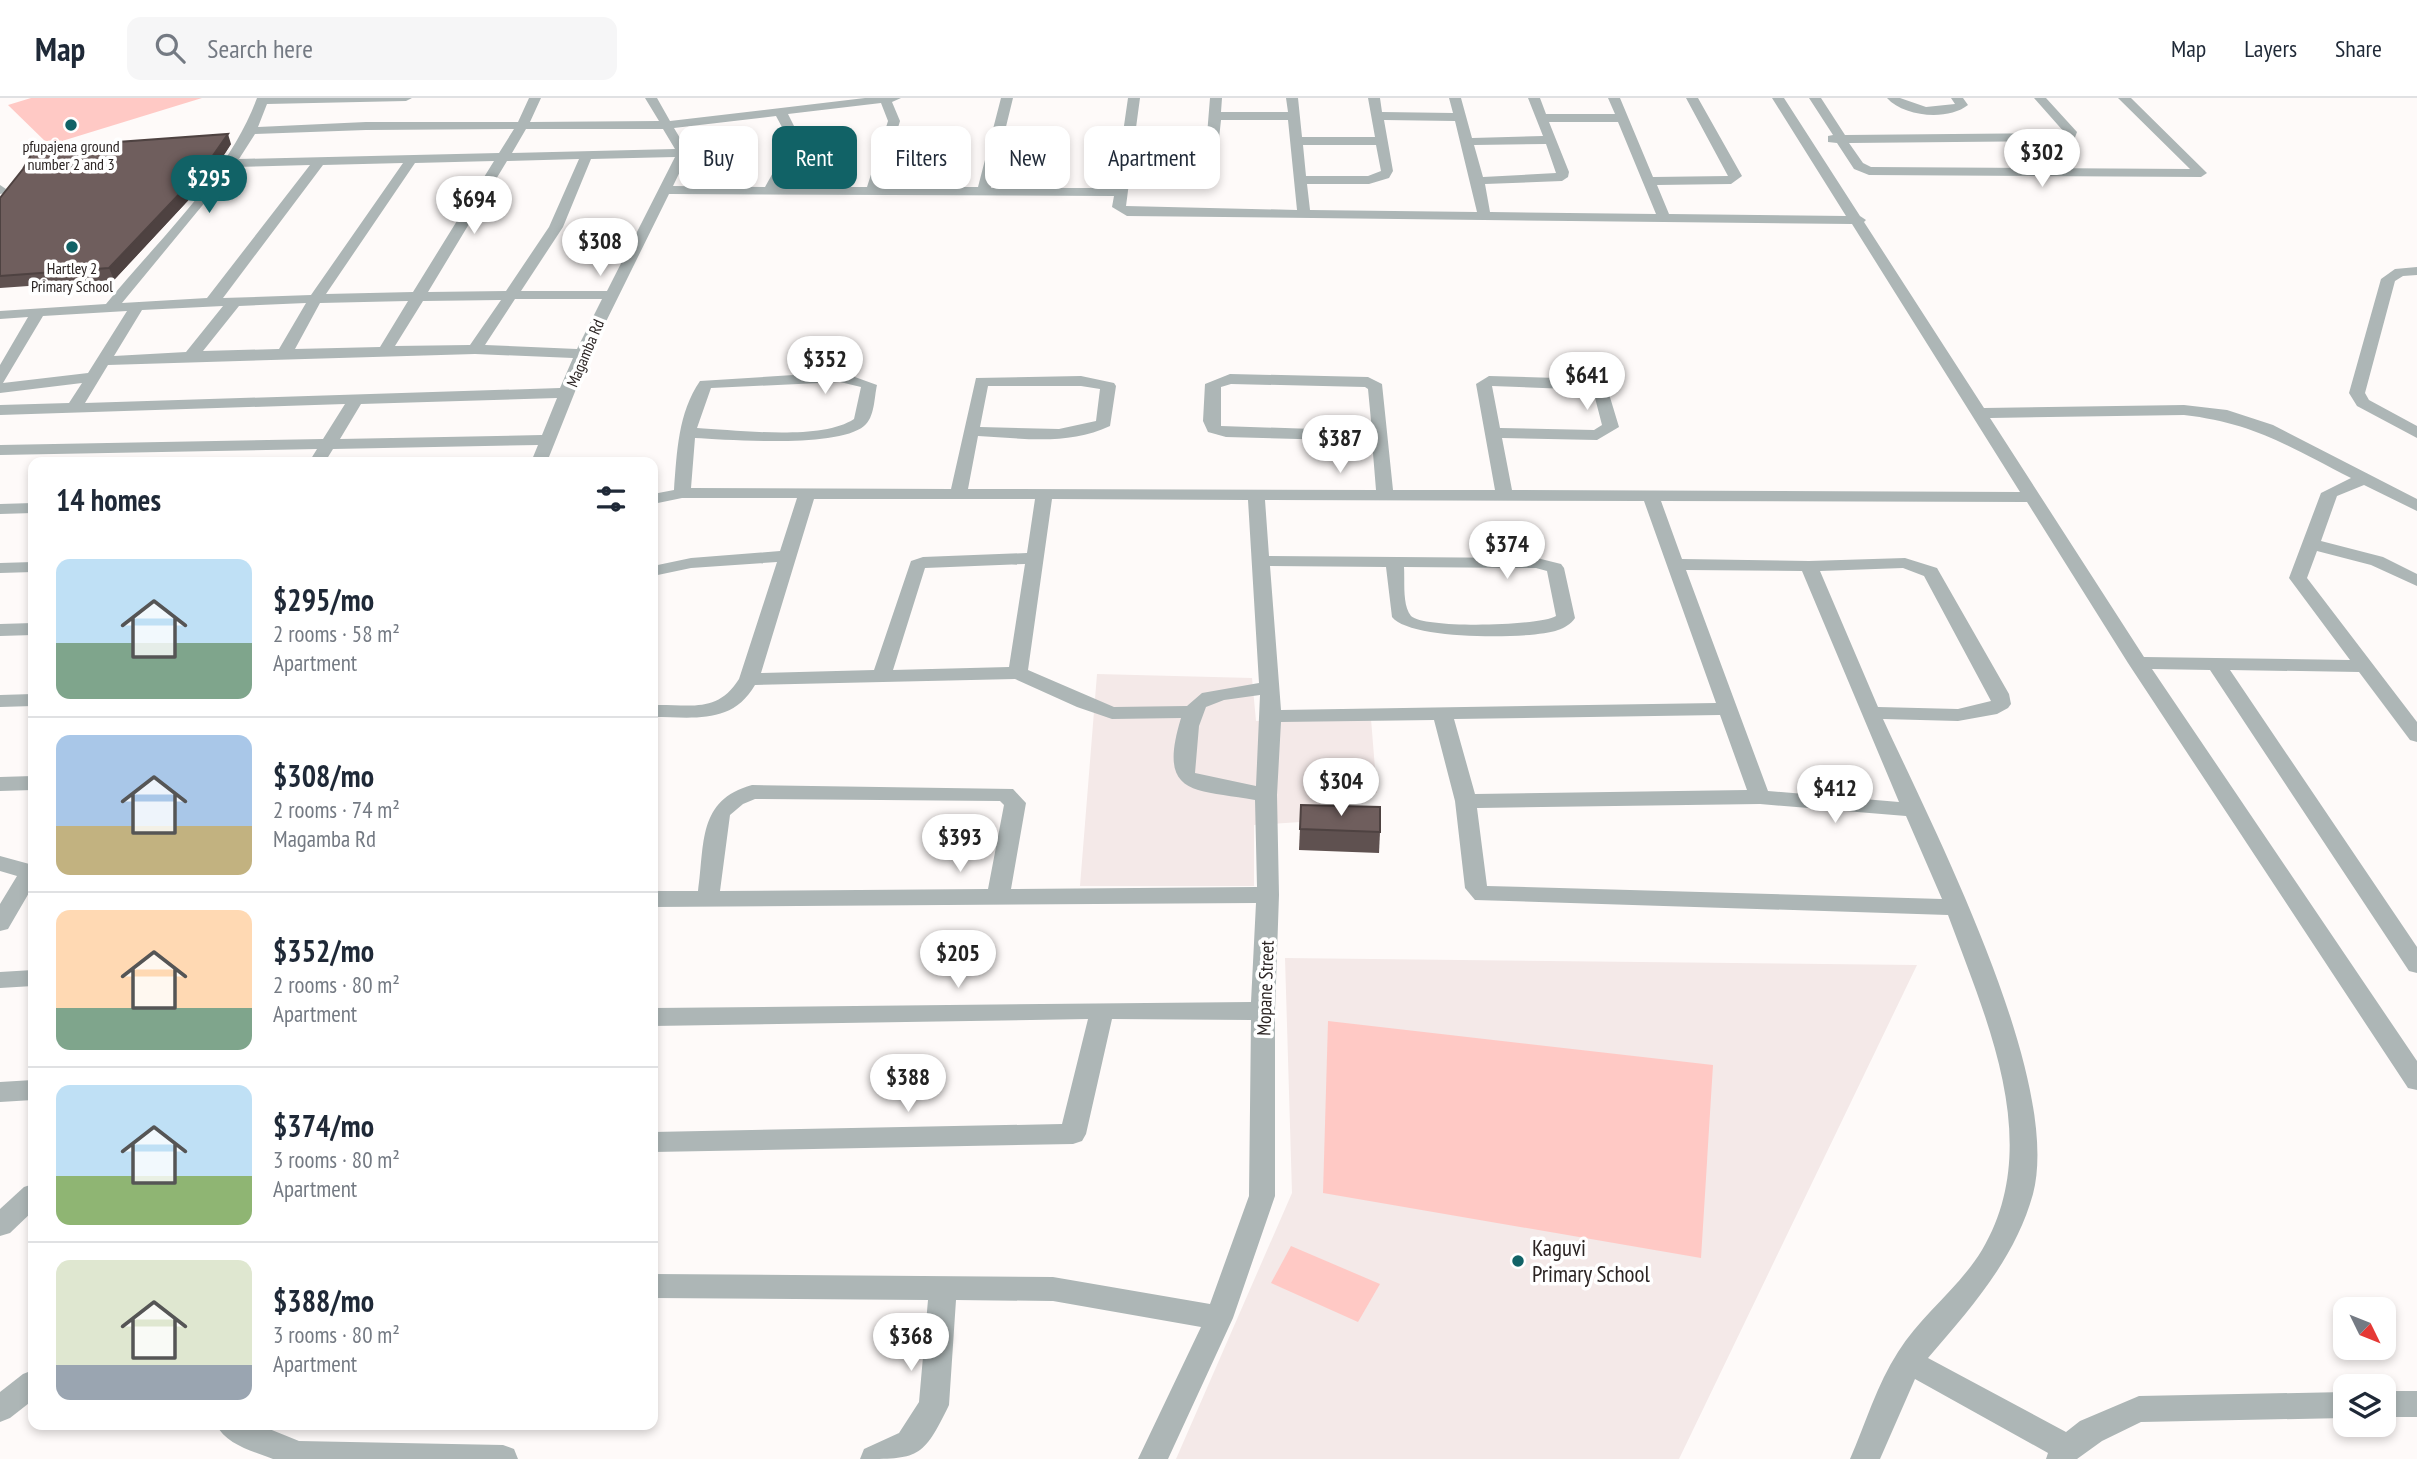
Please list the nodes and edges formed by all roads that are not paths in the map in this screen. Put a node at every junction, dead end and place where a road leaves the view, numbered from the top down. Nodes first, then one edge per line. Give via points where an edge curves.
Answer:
1 (406, 98) edge
2 (535, 98) edge
3 (650, 98) edge
4 (1007, 98) edge
5 (1134, 98) edge
6 (1216, 98) edge
7 (1292, 98) edge
8 (1374, 98) edge
9 (1455, 98) edge
10 (1534, 98) edge
11 (1614, 98) edge
12 (1692, 98) edge
13 (1778, 98) edge
14 (1815, 98) edge
15 (1893, 98) edge
16 (1957, 98) edge
17 (2040, 98) edge
18 (2124, 98) edge
19 (890, 99) edge
20 (262, 100) edge
21 (780, 111) junction
22 (1214, 116) junction
23 (1293, 116) junction
24 (1379, 116) junction
25 (1458, 117) junction
26 (1622, 117) junction
27 (1542, 118) junction
28 (523, 125) junction
29 (666, 125) junction
30 (892, 126) edge
31 (1131, 126) edge
32 (1214, 126) edge
33 (251, 131) junction
34 (1549, 139) junction
35 (1805, 139) junction
36 (1841, 139) junction
37 (1965, 139) junction
38 (1297, 141) junction
39 (1380, 141) junction
40 (1467, 142) junction
41 (679, 148) edge
42 (1973, 150) dead end
43 (679, 153) edge
44 (586, 157) junction
45 (503, 158) junction
46 (411, 160) junction
47 (679, 160) edge
48 (319, 162) junction
49 (230, 163) junction
50 (1299, 180) junction
51 (1478, 181) junction
52 (1651, 181) junction
53 (1084, 187) edge
54 (873, 189) edge
55 (971, 189) edge
56 (984, 189) junction
57 (1122, 189) edge
58 (667, 190) junction
59 (770, 190) junction
60 (1304, 214) junction
61 (1484, 217) junction
62 (1664, 218) junction
63 (1858, 220) junction
64 (2417, 271) edge
65 (512, 294) junction
66 (610, 295) junction
67 (416, 296) junction
68 (316, 298) junction
69 (235, 301) junction
70 (212, 302) junction
71 (139, 304) junction
72 (112, 306) junction
73 (38, 313) junction
74 (0, 316) edge
75 (475, 349) junction
76 (384, 352) junction
77 (582, 355) junction
78 (191, 356) junction
79 (282, 356) junction
80 (106, 361) junction
81 (95, 377) junction
82 (0, 379) edge
83 (0, 388) edge
84 (568, 393) junction
85 (357, 398) junction
86 (75, 406) junction
87 (0, 410) edge
88 (1977, 412) junction
89 (971, 431) junction
90 (689, 433) junction
91 (1492, 433) junction
92 (2417, 433) edge
93 (1381, 436) junction
94 (548, 440) junction
95 (329, 444) junction
96 (0, 450) edge
97 (320, 457) edge
98 (541, 457) edge
99 (2364, 479) junction
100 (682, 493) junction
101 (1385, 493) junction
102 (958, 494) junction
103 (807, 495) junction
104 (1504, 495) junction
105 (1044, 496) junction
106 (1256, 496) junction
107 (1651, 497) junction
108 (2032, 497) junction
109 (658, 498) edge
110 (2417, 506) edge
111 (28, 508) edge
112 (0, 509) edge
113 (2309, 543) junction
114 (787, 556) junction
115 (1035, 558) junction
116 (1263, 561) junction
117 (1395, 563) junction
118 (1676, 564) junction
119 (1809, 566) junction
120 (28, 567) edge
121 (0, 568) edge
122 (658, 570) edge
123 (2417, 581) edge
124 (28, 629) edge
125 (0, 630) edge
126 (2138, 663) junction
127 (2217, 665) junction
128 (2361, 666) junction
129 (1018, 673) junction
130 (881, 678) junction
131 (749, 679) junction
132 (1268, 688) junction
133 (28, 700) edge
134 (0, 702) edge
135 (1727, 709) junction
136 (658, 711) edge
137 (1191, 712) junction
138 (1870, 713) junction
139 (1443, 714) junction
140 (1271, 716) junction
141 (2415, 732) edge
142 (28, 783) edge
143 (0, 784) edge
144 (1266, 795) junction
145 (1760, 797) junction
146 (1466, 801) junction
147 (1913, 810) junction
148 (0, 863) edge
149 (28, 872) edge
150 (28, 879) edge
151 (1268, 895) junction
152 (998, 896) junction
153 (708, 898) junction
154 (658, 899) edge
155 (1957, 907) junction
156 (0, 923) edge
157 (2417, 965) edge
158 (28, 978) edge
159 (0, 980) edge
160 (1102, 1010) junction
161 (1263, 1011) junction
162 (658, 1017) edge
163 (2417, 1081) edge
164 (28, 1090) edge
165 (0, 1092) edge
166 (658, 1142) edge
167 (28, 1199) edge
168 (0, 1224) edge
169 (658, 1286) edge
170 (943, 1288) junction
171 (1219, 1318) junction
172 (1908, 1361) junction
173 (28, 1387) edge
174 (2396, 1404) edge
175 (2417, 1404) edge
176 (2333, 1405) edge
177 (0, 1409) edge
178 (250, 1430) edge
179 (2064, 1453) edge
180 (503, 1459) edge
181 (875, 1459) edge
182 (1153, 1459) edge
183 (1865, 1459) edge

1 - 20 street
2 - 28 street
3 - 29 street
4 - 56 street
5 - 31 street
6 - 22 street
7 - 23 street
8 - 24 street
9 - 25 street
10 - 27 street
11 - 26 street
12 - 52 street via 1736,176 1731,180
13 - 35 street
14 - 36 street
15 - 16 street via 1906,107 1947,109 1962,105
17 - 37 street via 2071,132 2070,137
18 - 36 street via 2201,173 1986,167 1868,171 1858,166
19 - 21 street
19 - 30 street
20 - 33 street
21 - 29 street
21 - 59 street via 796,142
22 - 23 street
22 - 32 street
23 - 38 street
24 - 25 street
24 - 39 street
25 - 40 street
26 - 27 street
26 - 52 street
27 - 34 street
28 - 29 street
28 - 33 street
28 - 45 street
29 - 41 street
33 - 49 street
34 - 40 street
34 - 51 street via 1562,177
35 - 36 street
35 - 63 street
36 - 37 street
37 - 42 street
38 - 39 street
38 - 50 street
39 - 50 street via 1385,175 1369,180
40 - 51 street
43 - 44 street
44 - 45 street
44 - 65 street via 556,227
45 - 46 street
45 - 67 street
46 - 48 street
46 - 68 street
47 - 58 street, Magamba Rd
48 - 49 street
48 - 70 street
49 - 72 street
50 - 60 street
51 - 61 street
52 - 62 street
53 - 56 street
54 - 59 street
55 - 56 street
57 - 60 street via 1119,207 1127,212
58 - 59 street
58 - 66 street, Magamba Rd
60 - 61 street
61 - 62 street
62 - 63 street
63 - 88 street
64 - 92 street via 2400,272 2388,279 2357,393 2363,403
65 - 66 street
65 - 67 street
65 - 75 street
66 - 77 street, Magamba Rd
67 - 68 street
67 - 76 street
68 - 69 street
68 - 79 street
69 - 70 street
69 - 78 street
70 - 71 street
71 - 72 street
71 - 80 street
72 - 73 street
73 - 74 street
73 - 82 street
75 - 76 street
75 - 77 street
76 - 79 street
77 - 84 street, Magamba Rd
78 - 79 street
78 - 80 street
80 - 81 street
81 - 83 street
81 - 86 street
84 - 85 street
84 - 94 street, Magamba Rd
85 - 86 street
85 - 95 street
86 - 87 street
88 - 99 street via 2184,410 2227,415 2267,428
88 - 108 street
89 - 89 street via 981,381 1081,381 1108,386 1104,424 1094,430
89 - 102 street
90 - 90 street via 699,393 715,381 841,377 869,385 860,422 848,431 824,435
90 - 100 street
91 - 91 street via 1484,384 1496,380 1584,382 1600,387 1611,427 1597,435
91 - 104 street
93 - 93 street via 1376,387 1368,382 1230,379 1213,384 1214,429
93 - 101 street
94 - 95 street
94 - 98 street, Magamba Rd
95 - 96 street
95 - 97 street
99 - 110 street
99 - 113 street via 2330,493
100 - 103 street
100 - 109 street
101 - 104 street
101 - 106 street
102 - 103 street
102 - 105 street
103 - 114 street
104 - 107 street
105 - 106 street
105 - 115 street
106 - 116 street, Mopane Street
107 - 108 street
107 - 118 street
108 - 126 street
111 - 112 street
113 - 123 street via 2377,561
113 - 128 street via 2298,578
114 - 122 street
114 - 131 street
115 - 129 street
115 - 130 street via 917,565
116 - 117 street
116 - 132 street, Mopane Street
117 - 117 street via 1511,562 1555,568 1566,618 1553,626 1515,628 1409,625 1401,617
118 - 119 street
118 - 135 street
119 - 138 street
119 - 138 street via 1905,563 1931,572 2001,704 1975,713
120 - 121 street
124 - 125 street
126 - 127 street
126 - 163 street
127 - 128 street
127 - 157 street
128 - 141 street
129 - 130 street
129 - 137 street via 1112,713
130 - 131 street
131 - 136 street via 733,702 719,708
132 - 137 street via 1214,695
132 - 140 street, Mopane Street
133 - 134 street
135 - 139 street
135 - 145 street
137 - 144 street via 1187,777
138 - 147 street
139 - 140 street
139 - 146 street
140 - 144 street, Mopane Street
142 - 143 street
144 - 151 street, Mopane Street
145 - 146 street
145 - 147 street
146 - 155 street via 1476,888 1483,895
147 - 155 street
148 - 149 street
150 - 156 street
151 - 152 street
151 - 161 street, Mopane Street
152 - 153 street
152 - 153 street via 1015,803 1005,794 752,792 720,813
153 - 154 street
155 - 172 street via 1997,1017 2021,1104 2023,1177 2006,1228 1986,1267
158 - 159 street
160 - 161 street
160 - 162 street
160 - 166 street via 1073,1134
161 - 171 street, Mopane Street via 1262,1196
164 - 165 street
167 - 168 street
169 - 170 street
170 - 171 street via 1053,1289
170 - 181 street via 934,1405 909,1443
171 - 182 street, Mopane Street
172 - 179 street
172 - 183 street
173 - 177 street
174 - 175 street
176 - 179 street via 2139,1409 2091,1431
178 - 180 street via 299,1455

